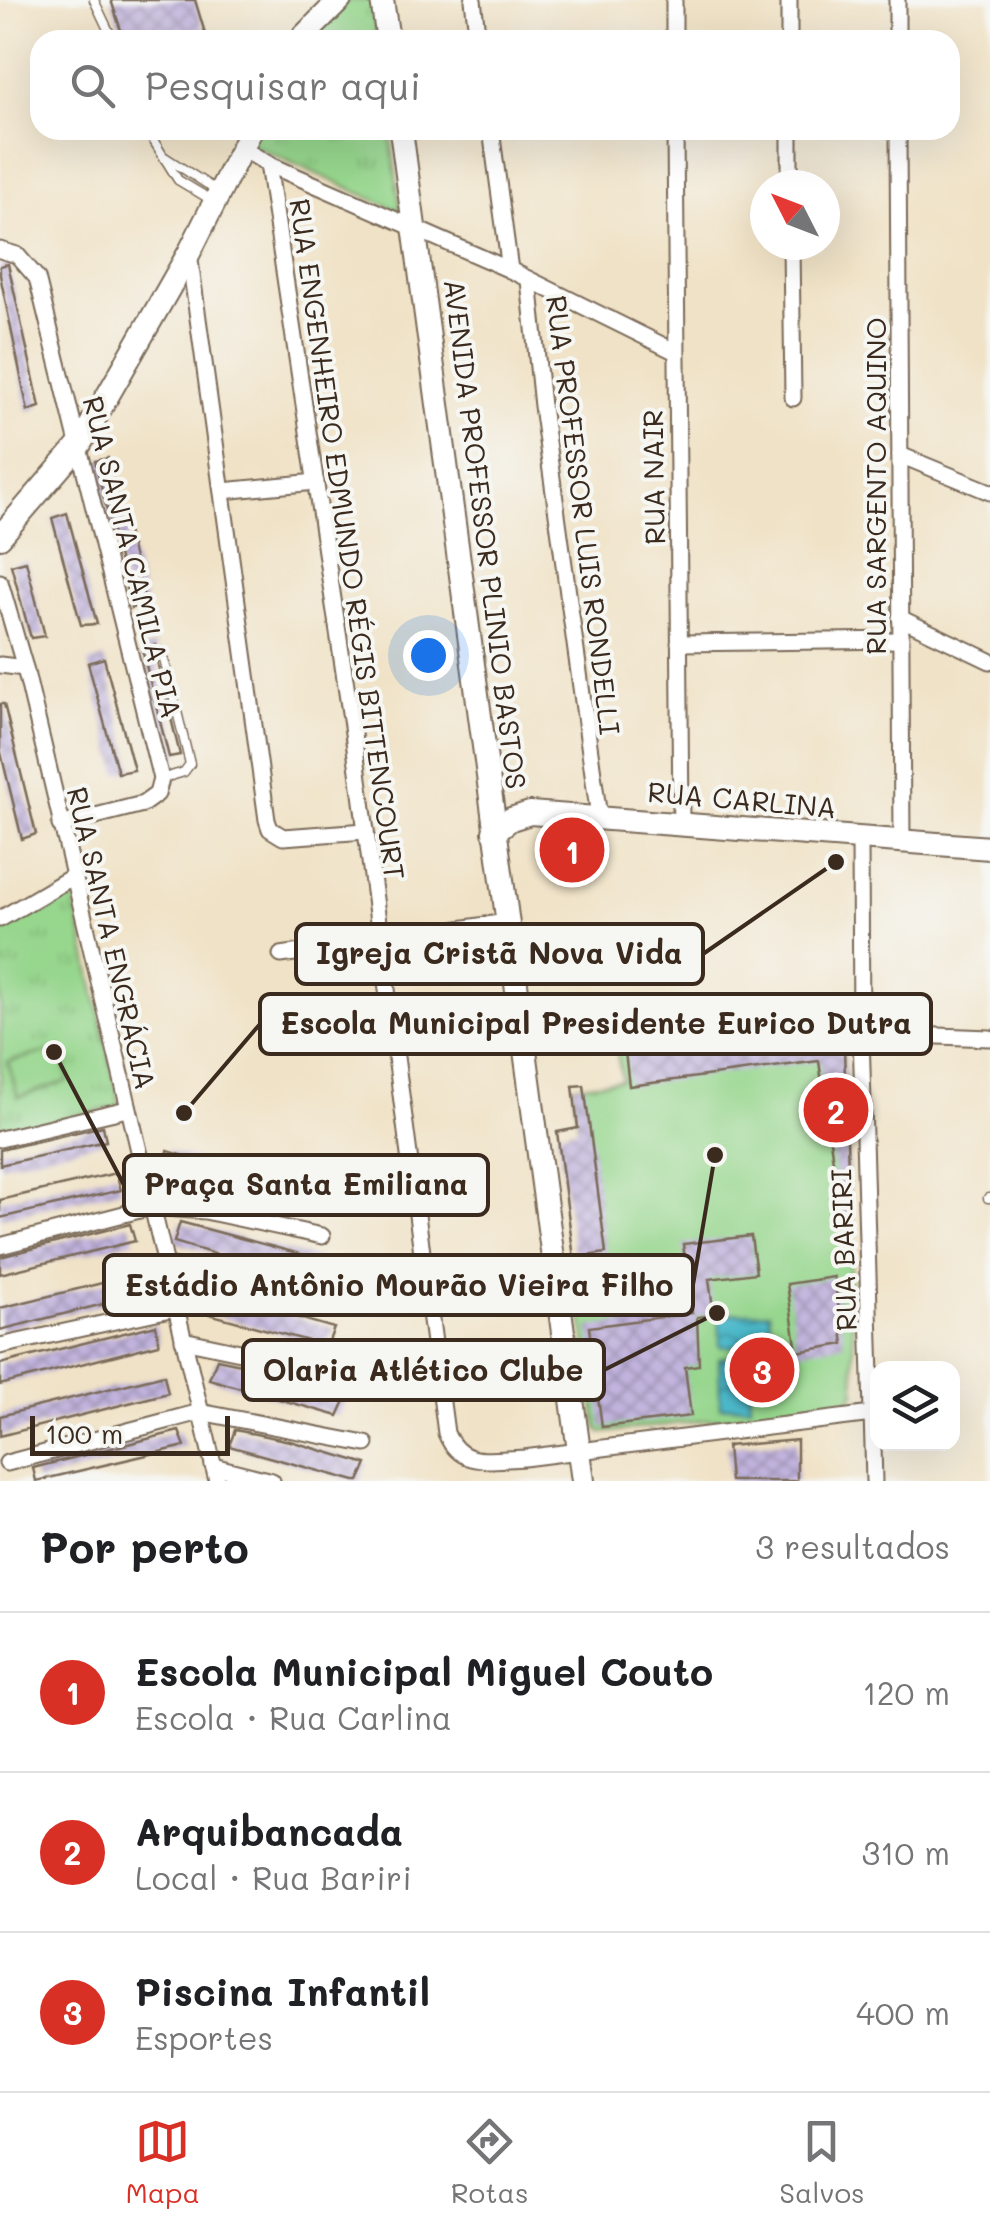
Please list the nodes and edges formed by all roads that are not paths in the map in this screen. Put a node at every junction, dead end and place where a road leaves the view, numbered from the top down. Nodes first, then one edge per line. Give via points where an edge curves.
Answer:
1 (94, 0) edge
2 (340, 0) edge
3 (382, 0) edge
4 (473, 0) edge
5 (674, 0) edge
6 (788, 0) edge
7 (897, 0) edge
8 (108, 30) edge
9 (310, 30) edge
10 (386, 30) edge
11 (477, 30) edge
12 (674, 30) edge
13 (789, 30) edge
14 (897, 30) edge
15 (154, 140) edge
16 (247, 140) edge
17 (248, 140) edge
18 (403, 140) edge
19 (491, 140) edge
20 (675, 140) edge
21 (790, 140) edge
22 (898, 140) edge
23 (268, 164) junction
24 (790, 170) edge
25 (218, 198) junction
26 (416, 229) junction
27 (0, 250) edge
28 (190, 254) junction
29 (791, 260) edge
30 (510, 270) junction
31 (528, 280) junction
32 (676, 352) junction
33 (794, 398) dead end
34 (80, 444) junction
35 (900, 455) junction
36 (316, 482) junction
37 (222, 491) junction
38 (990, 492) edge
39 (0, 537) edge
40 (0, 582) edge
41 (900, 618) junction
42 (900, 640) junction
43 (680, 643) junction
44 (162, 651) dead end
45 (990, 662) edge
46 (0, 665) edge
47 (25, 668) junction
48 (162, 779) junction
49 (598, 817) junction
50 (680, 824) junction
51 (60, 825) junction
52 (366, 831) junction
53 (494, 832) junction
54 (860, 838) junction
55 (902, 842) junction
56 (990, 848) edge
57 (72, 876) junction
58 (0, 919) edge
59 (506, 922) junction
60 (381, 941) junction
61 (282, 955) dead end
62 (521, 1020) junction
63 (861, 1034) junction
64 (990, 1038) edge
65 (127, 1109) junction
66 (0, 1139) edge
67 (151, 1206) junction
68 (322, 1236) dead end
69 (0, 1246) edge
70 (164, 1264) junction
71 (335, 1305) dead end
72 (175, 1308) junction
73 (184, 1340) junction
74 (0, 1346) edge
75 (870, 1361) edge
76 (350, 1376) dead end
77 (200, 1412) junction
78 (870, 1414) edge
79 (366, 1444) dead end
80 (873, 1451) edge
81 (580, 1453) junction
82 (7, 1463) dead end
83 (215, 1474) edge
84 (272, 1481) edge
85 (583, 1481) edge
86 (874, 1481) edge

1 - 8 lane
2 - 9 street
3 - 10 street
4 - 11 street
5 - 12 street
6 - 13 street
7 - 14 street
15 - 25 lane via 166,158
16 - 25 street
17 - 23 street, RUA PROFESSOR LUIS RONDELLI
18 - 26 street, AVENIDA PROFESSOR PLINIO BASTOS
19 - 30 street
20 - 32 street, RUA NAIR
21 - 24 street
22 - 35 street, RUA SARGENTO AQUINO
23 - 26 street, RUA PROFESSOR LUIS RONDELLI
23 - 36 street, RUA ENGENHEIRO EDMUNDO RÉGIS BITTENCOURT
25 - 28 street
26 - 30 street, RUA PROFESSOR LUIS RONDELLI
26 - 53 street, AVENIDA PROFESSOR PLINIO BASTOS
27 - 34 street, RUA SANTA CAMILA PIA via 26,262 36,278
28 - 34 street
28 - 37 street
29 - 33 street
30 - 31 street, RUA PROFESSOR LUIS RONDELLI
31 - 32 street, RUA PROFESSOR LUIS RONDELLI
31 - 49 street, RUA PROFESSOR LUIS RONDELLI
32 - 43 street, RUA NAIR
34 - 39 street
34 - 48 street, RUA SANTA CAMILA PIA
35 - 38 street
35 - 41 street, RUA SARGENTO AQUINO
36 - 37 street
36 - 52 street, RUA ENGENHEIRO EDMUNDO RÉGIS BITTENCOURT
37 - 52 street via 270,829 283,836
40 - 47 street, RUA SANTA ENGRÁCIA
41 - 42 street, RUA SARGENTO AQUINO
41 - 45 street
42 - 43 street
42 - 55 street, RUA SARGENTO AQUINO
43 - 50 street, RUA NAIR
44 - 48 lane via 190,764
46 - 47 street
47 - 51 street, RUA SANTA ENGRÁCIA
48 - 51 street via 158,794 142,804
49 - 50 street, RUA CARLINA
49 - 53 street, RUA CARLINA via 530,813
50 - 54 street, RUA CARLINA
51 - 57 street, RUA SANTA ENGRÁCIA
52 - 60 street, RUA ENGENHEIRO EDMUNDO RÉGIS BITTENCOURT
53 - 59 street, AVENIDA PROFESSOR PLINIO BASTOS
54 - 55 street, RUA CARLINA
54 - 63 street, RUA BARIRI
55 - 56 street, RUA CARLINA
57 - 58 street
57 - 65 street, RUA SANTA ENGRÁCIA
59 - 60 street
59 - 62 street, AVENIDA PROFESSOR PLINIO BASTOS
60 - 61 street
60 - 81 street, RUA ENGENHEIRO EDMUNDO RÉGIS BITTENCOURT via 446,1433 452,1447 470,1459
62 - 63 street
62 - 81 street, AVENIDA PROFESSOR PLINIO BASTOS
63 - 64 street
63 - 75 street, RUA BARIRI
65 - 66 street
65 - 67 street, RUA SANTA ENGRÁCIA
67 - 68 street
67 - 69 street
67 - 70 street, RUA SANTA ENGRÁCIA
70 - 71 street
70 - 72 street, RUA SANTA ENGRÁCIA
72 - 73 street, RUA SANTA ENGRÁCIA
72 - 74 street
73 - 76 street
73 - 77 street, RUA SANTA ENGRÁCIA
77 - 79 street
77 - 82 street
77 - 83 street, RUA SANTA ENGRÁCIA
78 - 81 street, RUA ENGENHEIRO EDMUNDO RÉGIS BITTENCOURT
80 - 86 street, RUA BARIRI
81 - 85 street, AVENIDA PROFESSOR PLINIO BASTOS
83 - 84 street

